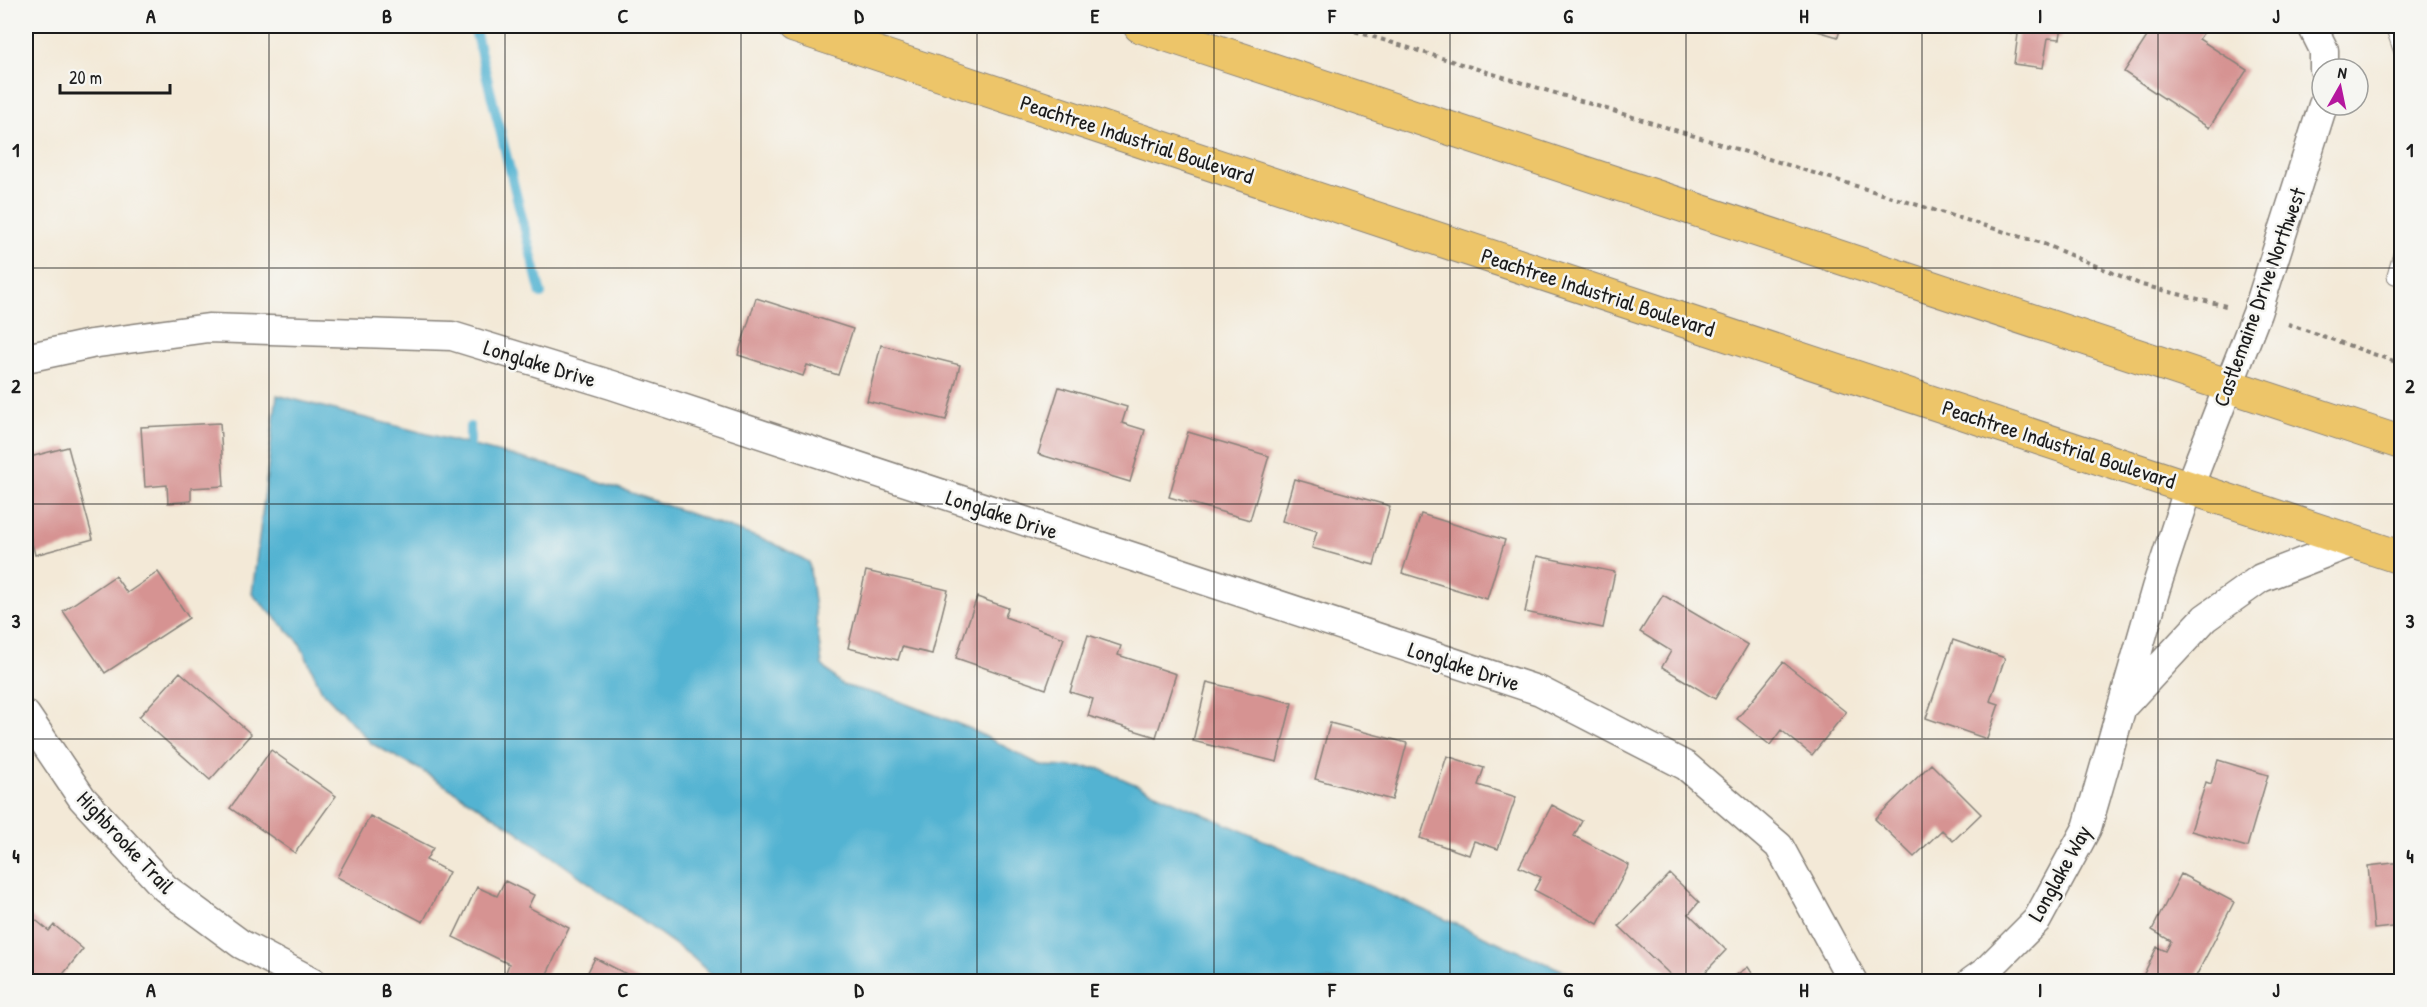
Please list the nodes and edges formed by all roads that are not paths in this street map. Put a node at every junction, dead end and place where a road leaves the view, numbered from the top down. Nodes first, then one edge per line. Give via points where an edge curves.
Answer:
1 (794, 26) edge
2 (1140, 26) edge
3 (2313, 26) edge
4 (2393, 26) edge
5 (2402, 52) edge
6 (2324, 57) edge
7 (2319, 117) edge
8 (2402, 251) edge
9 (2402, 278) edge
10 (26, 358) edge
11 (2228, 387) junction
12 (2402, 443) edge
13 (2189, 487) junction
14 (2354, 542) junction
15 (2402, 558) edge
16 (2122, 708) junction
17 (26, 715) edge
18 (312, 981) edge
19 (1853, 981) edge
20 (1971, 981) edge

1 - 13 highway, Peachtree Industrial Boulevard
2 - 11 highway
3 - 6 street
4 - 5 lane
7 - 11 street, Castlemaine Drive Northwest via 2257,313
8 - 9 lane via 2395,276
10 - 19 street, Longlake Drive via 92,344 208,328 452,336 612,385 1540,691 1686,766 1779,846
11 - 12 highway
11 - 13 street, Castlemaine Drive Northwest
13 - 14 highway, Peachtree Industrial Boulevard
13 - 16 street, Longlake Way
14 - 15 highway, Peachtree Industrial Boulevard
14 - 16 street, Longlake Way via 2261,578 2205,618
16 - 20 street, Longlake Way via 2087,828 2037,920
17 - 18 street, Highbrooke Trail via 82,798 165,888 241,944

